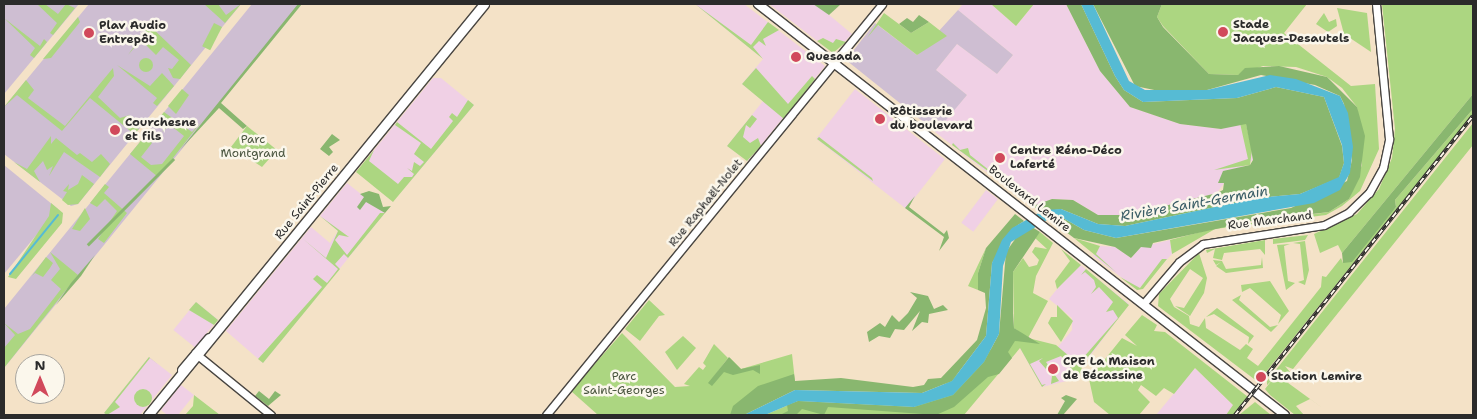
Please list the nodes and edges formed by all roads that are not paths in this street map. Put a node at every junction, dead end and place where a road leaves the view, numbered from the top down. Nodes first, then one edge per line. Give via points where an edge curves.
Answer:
1 (484, 4) edge
2 (758, 4) edge
3 (882, 4) edge
4 (1376, 4) edge
5 (835, 62) junction
6 (1144, 303) junction
7 (197, 355) junction
8 (148, 415) edge
9 (271, 415) edge
10 (546, 415) edge
11 (1285, 415) edge

1 - 7 main road, Rue Saint-Pierre
2 - 5 main road, Boulevard Lemire
3 - 5 street, Rue Raphaël-Nolet
4 - 6 street, Rue Marchand via 1389,136 1383,168 1369,193 1346,214 1321,226 1202,244 1177,264
5 - 6 main road, Boulevard Lemire
5 - 10 street, Rue Raphaël-Nolet
6 - 11 main road, Boulevard Lemire
7 - 8 main road
7 - 9 street

